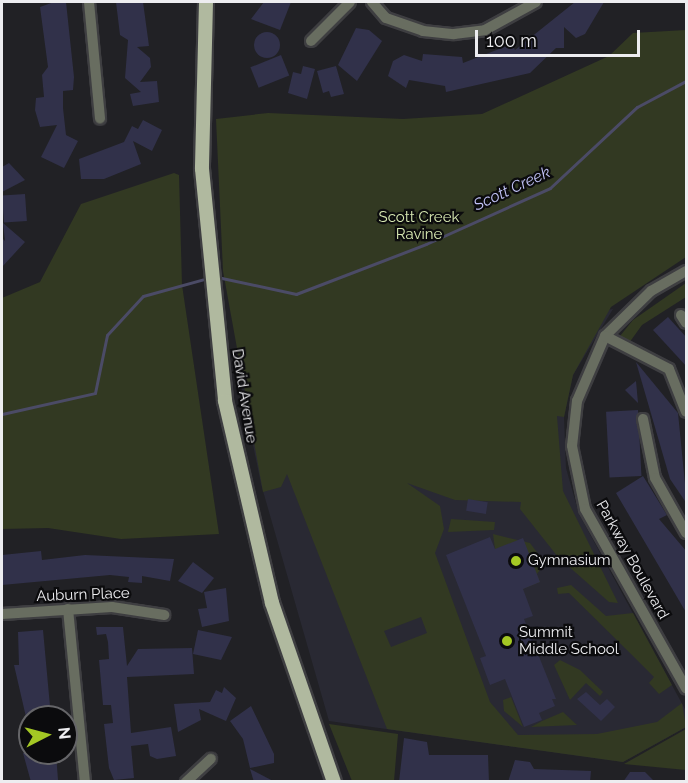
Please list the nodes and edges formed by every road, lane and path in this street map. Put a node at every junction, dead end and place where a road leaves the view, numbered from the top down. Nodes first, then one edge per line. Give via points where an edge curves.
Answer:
1 (89, 2) edge
2 (206, 2) edge
3 (350, 2) edge
4 (372, 2) edge
5 (536, 2) edge
6 (311, 41) dead end
7 (100, 118) dead end
8 (687, 271) edge
9 (605, 336) junction
10 (687, 412) edge
11 (643, 419) dead end
12 (682, 514) edge
13 (687, 533) edge
14 (68, 609) junction
15 (2, 614) edge
16 (164, 615) dead end
17 (687, 688) edge
18 (211, 759) dead end
19 (85, 782) edge
20 (186, 782) edge
21 (334, 782) edge

1 - 7 street
2 - 21 main road, David Avenue via 202,169 225,401 272,603
3 - 6 street
4 - 5 street via 386,18 423,31 454,34 485,30
8 - 9 street, Parkway Boulevard via 651,291
9 - 10 street via 669,369
9 - 17 street, Parkway Boulevard via 577,401 573,468 585,509
11 - 12 street via 655,478
12 - 13 street
14 - 15 street, Auburn Place
14 - 16 street, Auburn Place via 112,606
14 - 19 street
18 - 20 street

